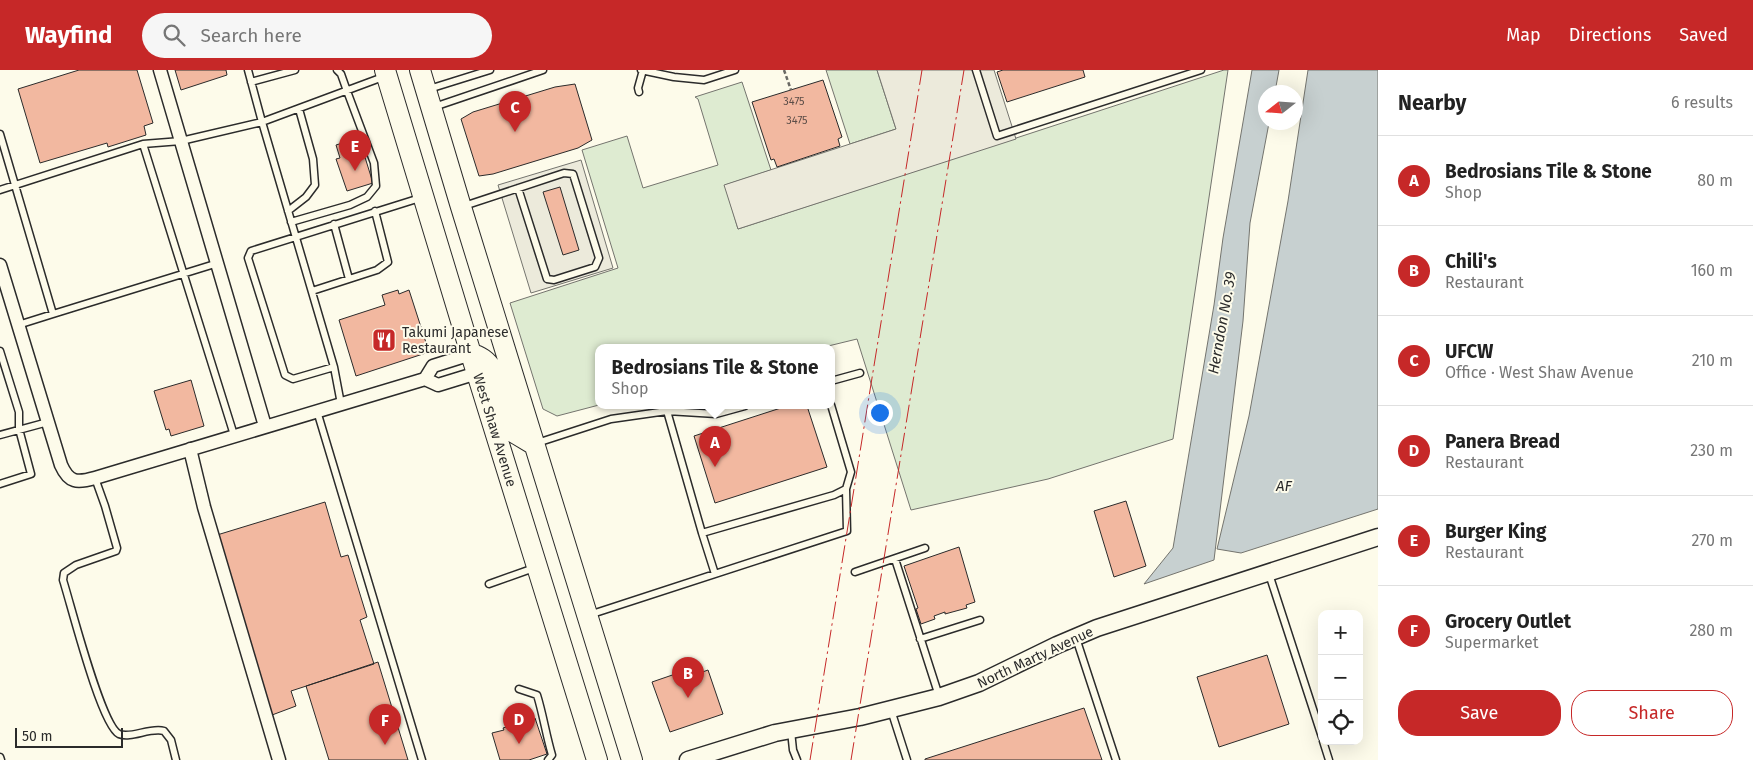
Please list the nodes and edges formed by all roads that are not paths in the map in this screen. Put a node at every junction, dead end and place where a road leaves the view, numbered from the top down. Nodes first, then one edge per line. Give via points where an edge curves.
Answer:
1 (160, 70) edge
2 (248, 70) edge
3 (295, 70) edge
4 (337, 70) edge
5 (420, 70) edge
6 (490, 70) edge
7 (543, 70) edge
8 (642, 70) edge
9 (736, 70) edge
10 (976, 70) edge
11 (1201, 70) edge
12 (386, 73) edge
13 (252, 82) junction
14 (348, 91) junction
15 (639, 92) dead end
16 (430, 99) junction
17 (299, 109) junction
18 (262, 122) junction
19 (0, 134) edge
20 (181, 141) junction
21 (143, 144) junction
22 (15, 184) junction
23 (518, 188) junction
24 (0, 190) edge
25 (424, 196) junction
26 (461, 207) junction
27 (288, 211) junction
28 (375, 212) junction
29 (291, 222) junction
30 (334, 224) junction
31 (296, 236) junction
32 (218, 263) junction
33 (0, 266) edge
34 (183, 273) junction
35 (349, 279) junction
36 (312, 292) junction
37 (53, 314) junction
38 (18, 325) junction
39 (0, 351) edge
40 (471, 354) junction
41 (334, 366) junction
42 (477, 373) junction
43 (860, 373) dead end
44 (425, 379) junction
45 (835, 380) edge
46 (341, 404) junction
47 (671, 409) edge
48 (734, 409) edge
49 (832, 409) edge
50 (317, 411) junction
51 (667, 411) junction
52 (48, 422) junction
53 (265, 426) junction
54 (18, 429) junction
55 (0, 435) edge
56 (234, 435) junction
57 (533, 444) junction
58 (190, 449) junction
59 (94, 478) junction
60 (0, 484) edge
61 (846, 489) junction
62 (702, 533) junction
63 (1378, 536) edge
64 (925, 548) dead end
65 (895, 559) junction
66 (538, 567) junction
67 (1268, 571) junction
68 (855, 572) dead end
69 (715, 574) junction
70 (489, 584) dead end
71 (588, 615) junction
72 (980, 620) dead end
73 (1076, 636) junction
74 (920, 639) junction
75 (519, 689) dead end
76 (939, 698) junction
77 (891, 710) junction
78 (1318, 725) edge
79 (791, 729) junction
80 (1324, 745) edge
81 (694, 759) edge
82 (176, 760) edge
83 (279, 760) edge
84 (422, 760) edge
85 (548, 760) edge
86 (597, 760) edge
87 (632, 760) edge
88 (797, 760) edge
89 (907, 760) edge
90 (1116, 760) edge
91 (1329, 760) edge

1 - 20 street
2 - 13 lane
3 - 13 lane
4 - 14 lane
5 - 16 main road
6 - 16 lane
7 - 16 lane
8 - 9 lane via 704,80
8 - 15 lane
10 - 11 lane via 997,136
12 - 14 lane
12 - 25 main road, West Shaw Avenue
13 - 18 lane
14 - 17 lane
14 - 29 lane via 374,163 376,186 367,197 350,205
16 - 26 main road
17 - 18 lane
17 - 27 lane via 313,159 315,185
18 - 20 lane
18 - 27 lane
19 - 22 lane
20 - 21 lane
20 - 32 street
21 - 22 lane
21 - 34 lane
22 - 24 lane
22 - 37 lane
23 - 23 lane via 564,173 573,174 599,258 595,267 554,280 547,279
23 - 26 lane
25 - 28 lane
25 - 40 main road, West Shaw Avenue
26 - 57 main road
27 - 29 lane
28 - 30 lane
28 - 35 lane via 388,262 377,270
29 - 31 lane
30 - 31 lane
30 - 35 lane
31 - 36 lane
31 - 41 lane via 251,251 248,258 285,374 293,379
32 - 34 lane
32 - 53 street
33 - 38 street
34 - 37 lane
34 - 56 lane
35 - 36 lane
36 - 41 lane
37 - 38 lane
38 - 52 street
39 - 54 lane via 19,412
40 - 42 main road, West Shaw Avenue
40 - 44 street via 433,366
40 - 57 main road via 487,361 492,370 513,432
41 - 46 lane
42 - 44 street via 438,385
42 - 66 main road, West Shaw Avenue
43 - 45 lane
44 - 46 street
46 - 50 street
47 - 51 lane
48 - 51 lane via 716,414
49 - 61 lane via 851,472
50 - 53 street
50 - 84 lane
51 - 57 lane via 611,420
51 - 62 lane
52 - 54 lane
52 - 59 street via 65,474 73,481
53 - 56 street
54 - 55 lane
54 - 60 lane via 31,474
56 - 58 street
57 - 71 main road
58 - 59 street
58 - 83 street
59 - 82 lane via 117,548 64,573 66,590 97,694 110,725 116,733 123,735 164,731 171,740
61 - 62 lane
61 - 69 lane via 847,531
62 - 69 lane
63 - 67 street, North Marty Avenue
64 - 65 lane
65 - 68 lane
65 - 74 lane
66 - 70 lane
66 - 86 main road, West Shaw Avenue
67 - 73 street, North Marty Avenue
67 - 78 lane
69 - 71 lane
71 - 87 main road
72 - 74 lane
73 - 76 street, North Marty Avenue via 979,683
73 - 90 lane
74 - 76 lane
75 - 85 lane via 537,695 552,755
76 - 77 street, North Marty Avenue
77 - 79 street, North Marty Avenue
77 - 89 lane
79 - 81 street, North Marty Avenue
79 - 88 lane
80 - 91 lane

